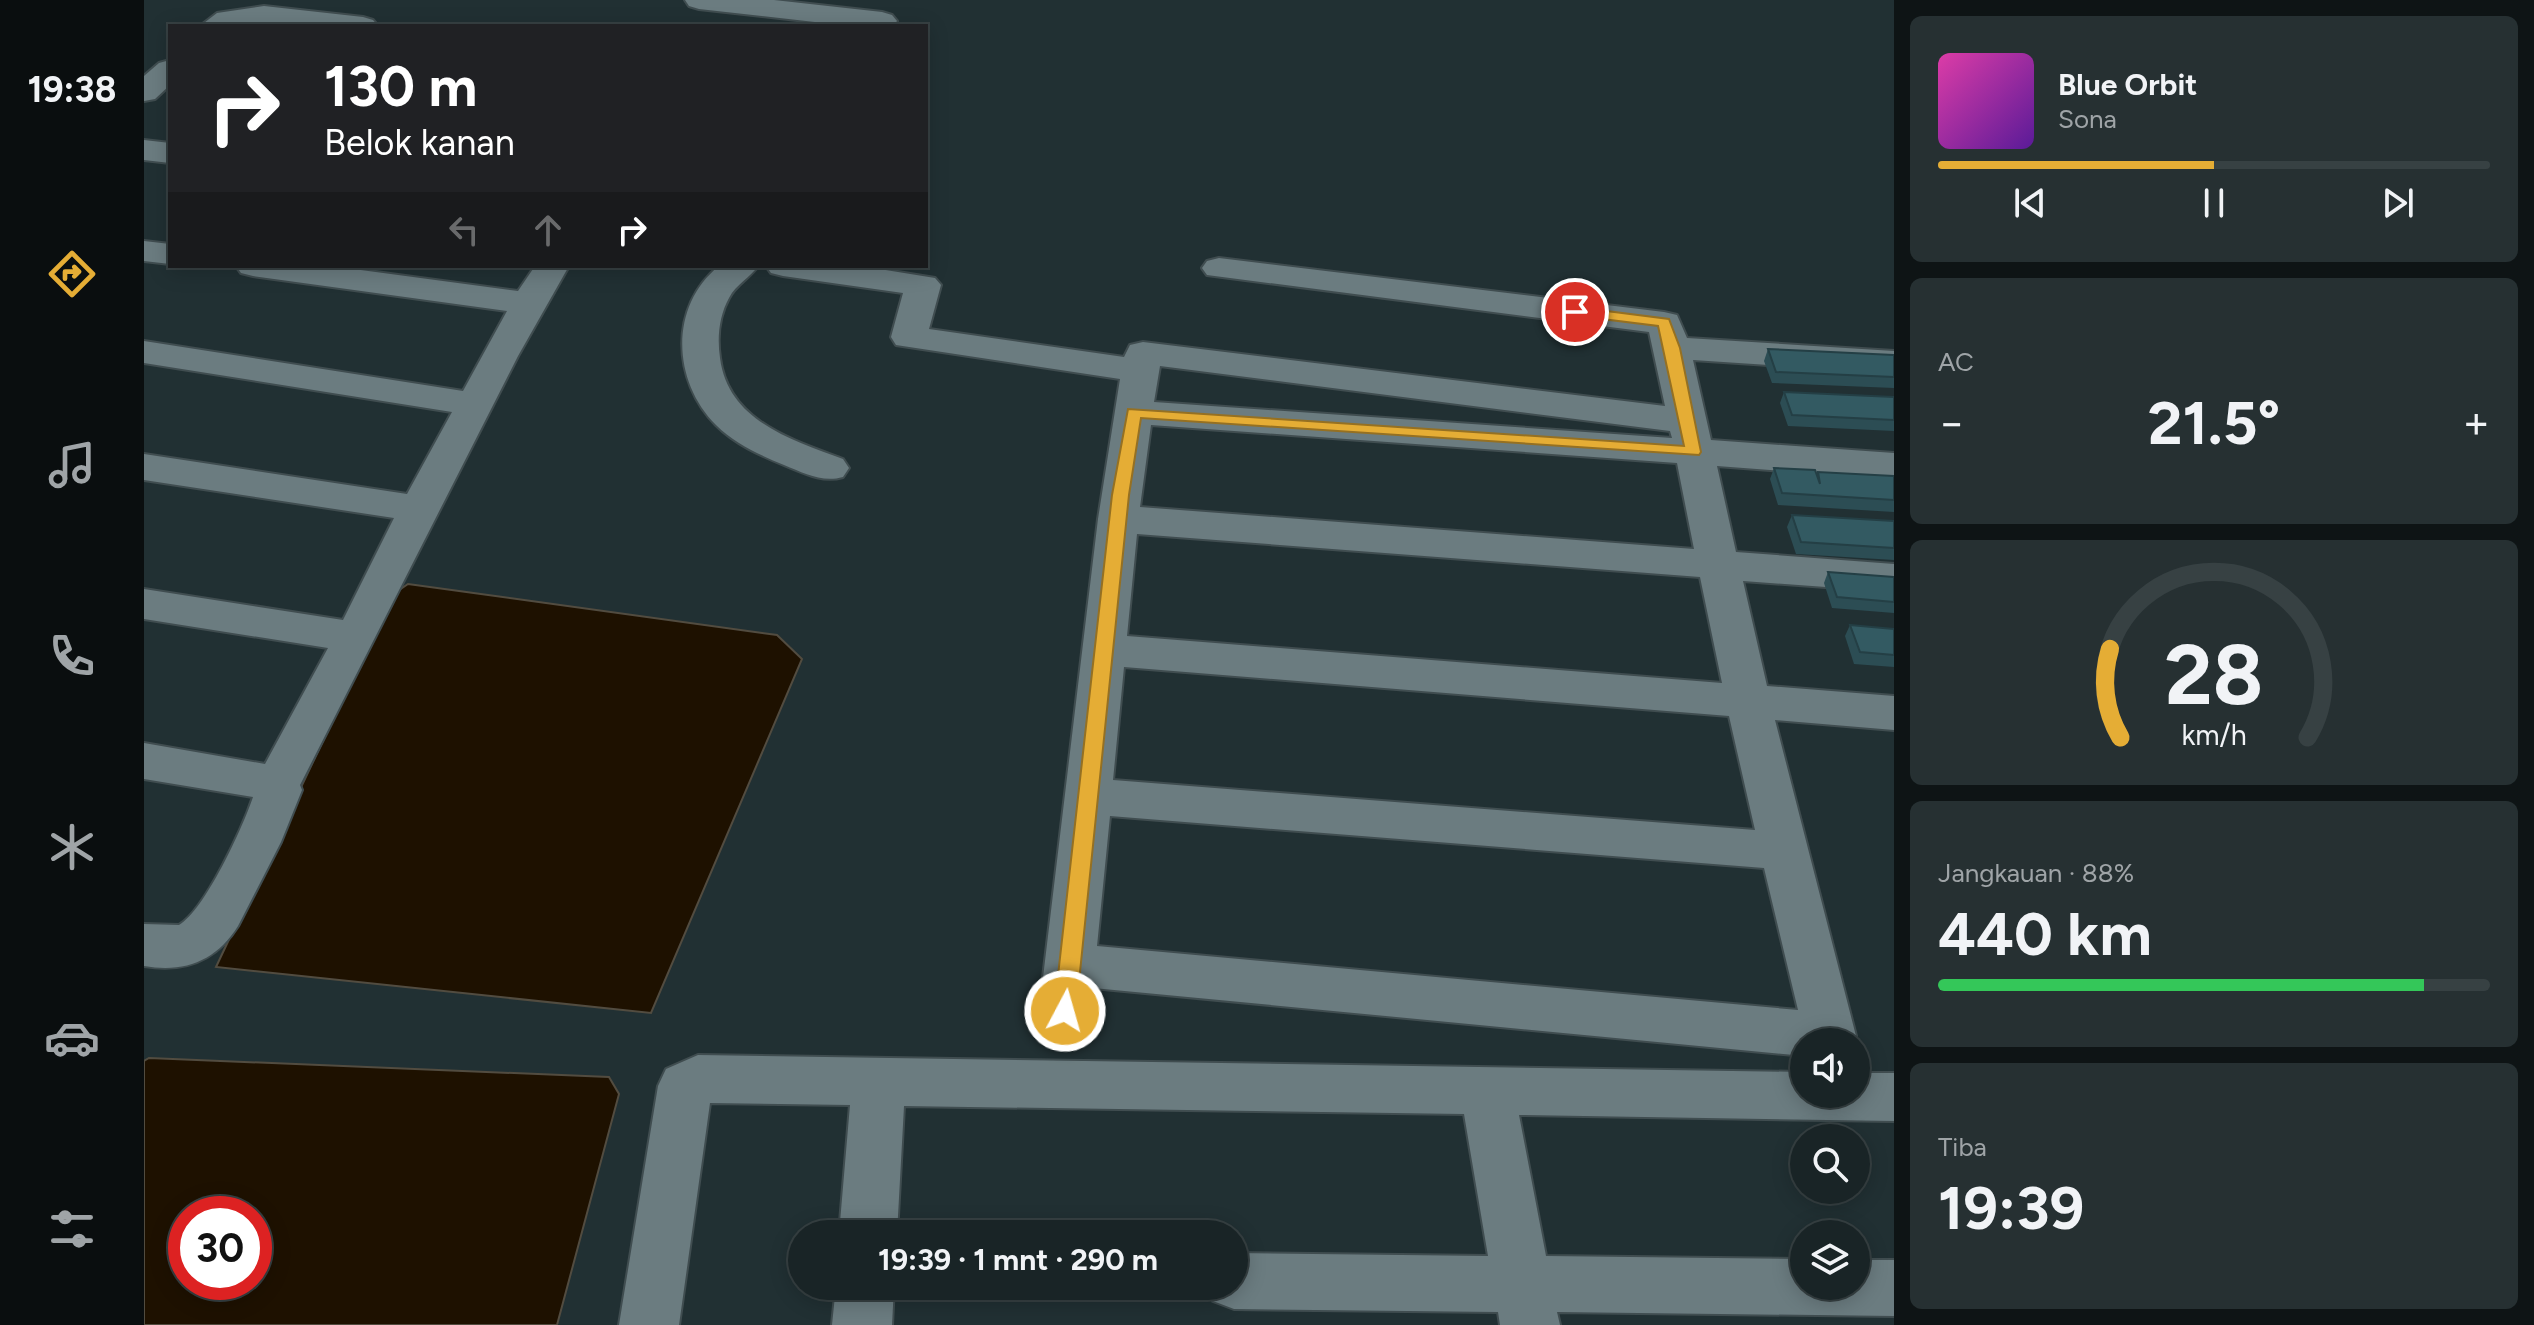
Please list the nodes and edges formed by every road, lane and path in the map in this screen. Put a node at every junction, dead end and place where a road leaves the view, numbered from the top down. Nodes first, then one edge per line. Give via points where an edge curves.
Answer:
1 (354, 0) edge
2 (699, 0) edge
3 (885, 16) edge
4 (331, 22) junction
5 (218, 24) edge
6 (347, 24) edge
7 (168, 72) edge
8 (144, 92) edge
9 (144, 150) edge
10 (168, 153) edge
11 (144, 251) edge
12 (168, 254) edge
13 (268, 268) edge
14 (551, 268) edge
15 (738, 268) edge
16 (798, 268) edge
17 (1219, 268) dead end
18 (527, 303) junction
19 (1672, 348) junction
20 (144, 352) edge
21 (1894, 362) edge
22 (1137, 392) junction
23 (473, 404) junction
24 (1690, 436) junction
25 (1894, 466) edge
26 (144, 467) edge
27 (829, 468) dead end
28 (419, 509) junction
29 (1118, 519) junction
30 (1719, 564) junction
31 (1894, 578) edge
32 (144, 604) edge
33 (356, 637) junction
34 (1104, 650) junction
35 (1748, 702) junction
36 (1894, 713) edge
37 (144, 761) edge
38 (276, 786) junction
39 (1088, 796) junction
40 (1785, 851) junction
41 (144, 945) edge
42 (1070, 965) junction
43 (1065, 1011) dead end
44 (879, 1081) junction
45 (1487, 1091) junction
46 (1894, 1097) edge
47 (869, 1220) edge
48 (1248, 1282) edge
49 (1894, 1288) edge
50 (864, 1300) edge
51 (1526, 1305) edge
52 (649, 1325) edge
53 (862, 1325) edge

1 - 4 street
2 - 3 street
4 - 5 street via 240,15
4 - 6 street
7 - 8 street
9 - 10 street
11 - 12 street
13 - 18 street
14 - 18 street
15 - 27 street via 722,281 704,310 699,345 705,378 726,412 772,446
16 - 22 street via 923,285 909,337
17 - 19 street via 1664,323
18 - 23 street
19 - 21 street
19 - 24 street
20 - 23 street
22 - 24 street
22 - 24 street via 1143,353
22 - 29 street
23 - 28 street
24 - 25 street
24 - 30 street
26 - 28 street
28 - 33 street
29 - 30 street
29 - 34 street
30 - 31 street
30 - 35 street
32 - 33 street
33 - 38 street
34 - 35 street
34 - 39 street
35 - 36 street
35 - 40 street
37 - 38 street
38 - 41 street via 278,797 214,925 189,944 166,949
39 - 40 street
39 - 42 street
40 - 42 street via 1830,1036
42 - 43 street
44 - 45 street
44 - 47 street
44 - 52 street via 698,1079 685,1086
45 - 46 street
45 - 51 street
48 - 51 street
49 - 51 street
50 - 53 street

